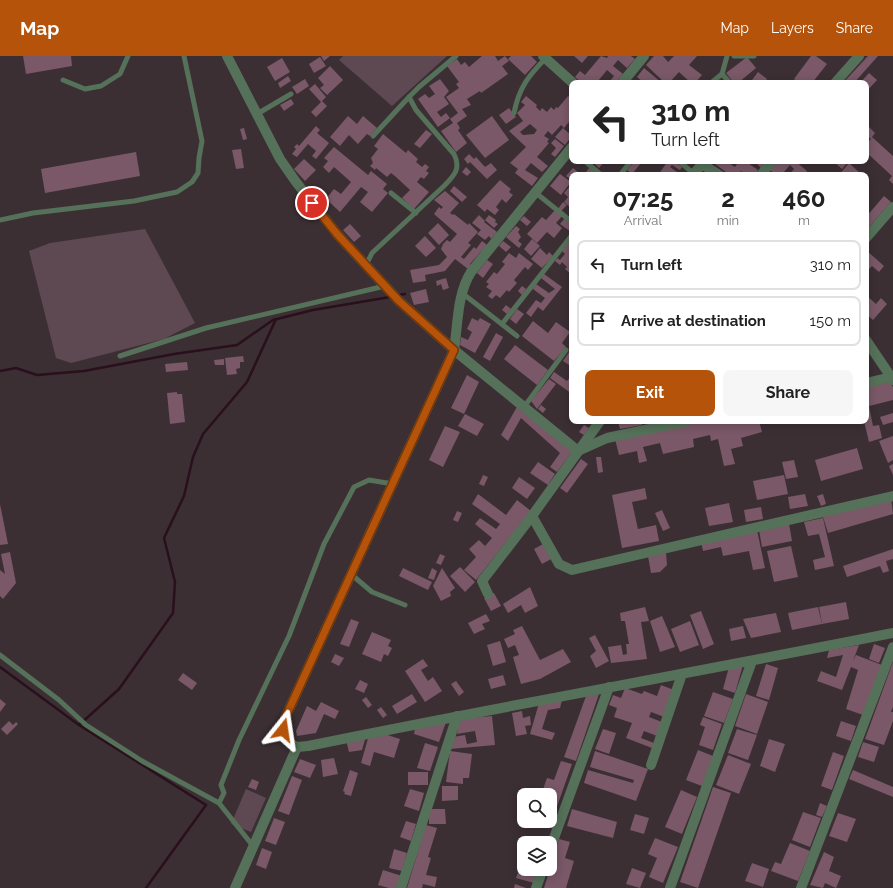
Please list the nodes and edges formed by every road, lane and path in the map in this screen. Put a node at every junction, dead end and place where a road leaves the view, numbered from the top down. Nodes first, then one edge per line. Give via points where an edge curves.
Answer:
1 (128, 56) edge
2 (184, 56) edge
3 (227, 56) edge
4 (456, 56) edge
5 (644, 56) edge
6 (727, 56) edge
7 (734, 56) edge
8 (754, 56) edge
9 (859, 56) edge
10 (546, 57) edge
11 (722, 74) junction
12 (63, 80) dead end
13 (570, 80) edge
14 (624, 80) edge
15 (715, 80) edge
16 (727, 80) edge
17 (838, 80) edge
18 (291, 94) dead end
19 (409, 97) junction
20 (514, 113) dead end
21 (258, 114) junction
22 (373, 136) dead end
23 (569, 153) edge
24 (588, 164) edge
25 (629, 164) edge
26 (682, 164) edge
27 (705, 164) edge
28 (770, 164) edge
29 (598, 172) edge
30 (622, 172) edge
31 (692, 172) edge
32 (715, 172) edge
33 (763, 172) edge
34 (391, 193) dead end
35 (536, 193) junction
36 (893, 207) edge
37 (416, 213) junction
38 (0, 220) edge
39 (569, 220) edge
40 (869, 235) edge
41 (569, 239) edge
42 (366, 265) junction
43 (388, 289) junction
44 (462, 293) junction
45 (502, 324) junction
46 (517, 336) dead end
47 (869, 344) edge
48 (454, 350) junction
49 (566, 350) dead end
50 (120, 356) dead end
51 (892, 379) edge
52 (869, 383) edge
53 (524, 407) junction
54 (598, 424) edge
55 (673, 424) edge
56 (578, 451) junction
57 (393, 484) junction
58 (893, 496) edge
59 (532, 516) junction
60 (352, 575) junction
61 (488, 594) dead end
62 (404, 605) dead end
63 (893, 633) edge
64 (893, 648) edge
65 (0, 655) edge
66 (752, 661) junction
67 (682, 674) junction
68 (609, 687) junction
69 (457, 716) junction
70 (296, 747) junction
71 (651, 765) dead end
72 (219, 803) junction
73 (555, 836) edge
74 (253, 846) junction
75 (540, 876) edge
76 (235, 888) edge
77 (401, 888) edge
78 (536, 888) edge
79 (670, 888) edge
80 (801, 888) edge

1 - 12 lane via 120,74 101,86 85,89
2 - 38 lane via 202,141 198,173 192,182 177,192 134,201 34,213
3 - 21 street
4 - 19 lane
5 - 14 street
6 - 11 lane
7 - 8 lane
9 - 17 street
10 - 13 street
10 - 20 lane via 522,86
11 - 15 lane
11 - 16 lane
18 - 21 lane
19 - 22 lane
19 - 37 lane via 416,110 458,162 454,176
21 - 42 street via 280,159 296,182 337,234
23 - 35 street
24 - 29 lane
25 - 30 lane
26 - 31 lane
27 - 32 street
28 - 33 street
34 - 37 lane
35 - 39 lane
35 - 44 street via 470,272
36 - 40 street
37 - 42 lane via 372,253
41 - 45 lane
42 - 43 street
43 - 48 street
43 - 50 lane via 206,328
44 - 45 lane
44 - 48 street
45 - 46 lane
47 - 51 street
48 - 53 street
48 - 57 street
49 - 53 lane
51 - 52 street
53 - 56 street
54 - 56 street
55 - 56 street via 607,438
56 - 59 street
57 - 60 street
57 - 72 lane via 369,480 354,487 324,544 288,636 240,740 222,785 224,793
58 - 59 street via 572,570 559,564
59 - 61 street via 482,580
60 - 62 lane via 372,592
60 - 70 street via 283,725 284,734
63 - 66 street
64 - 80 street
65 - 72 lane via 59,700 86,725 142,761
66 - 67 street
66 - 79 street
67 - 68 street
67 - 71 street
68 - 69 street
68 - 73 street
69 - 70 street
69 - 77 street
70 - 74 street
72 - 74 lane
74 - 76 street
75 - 78 street

